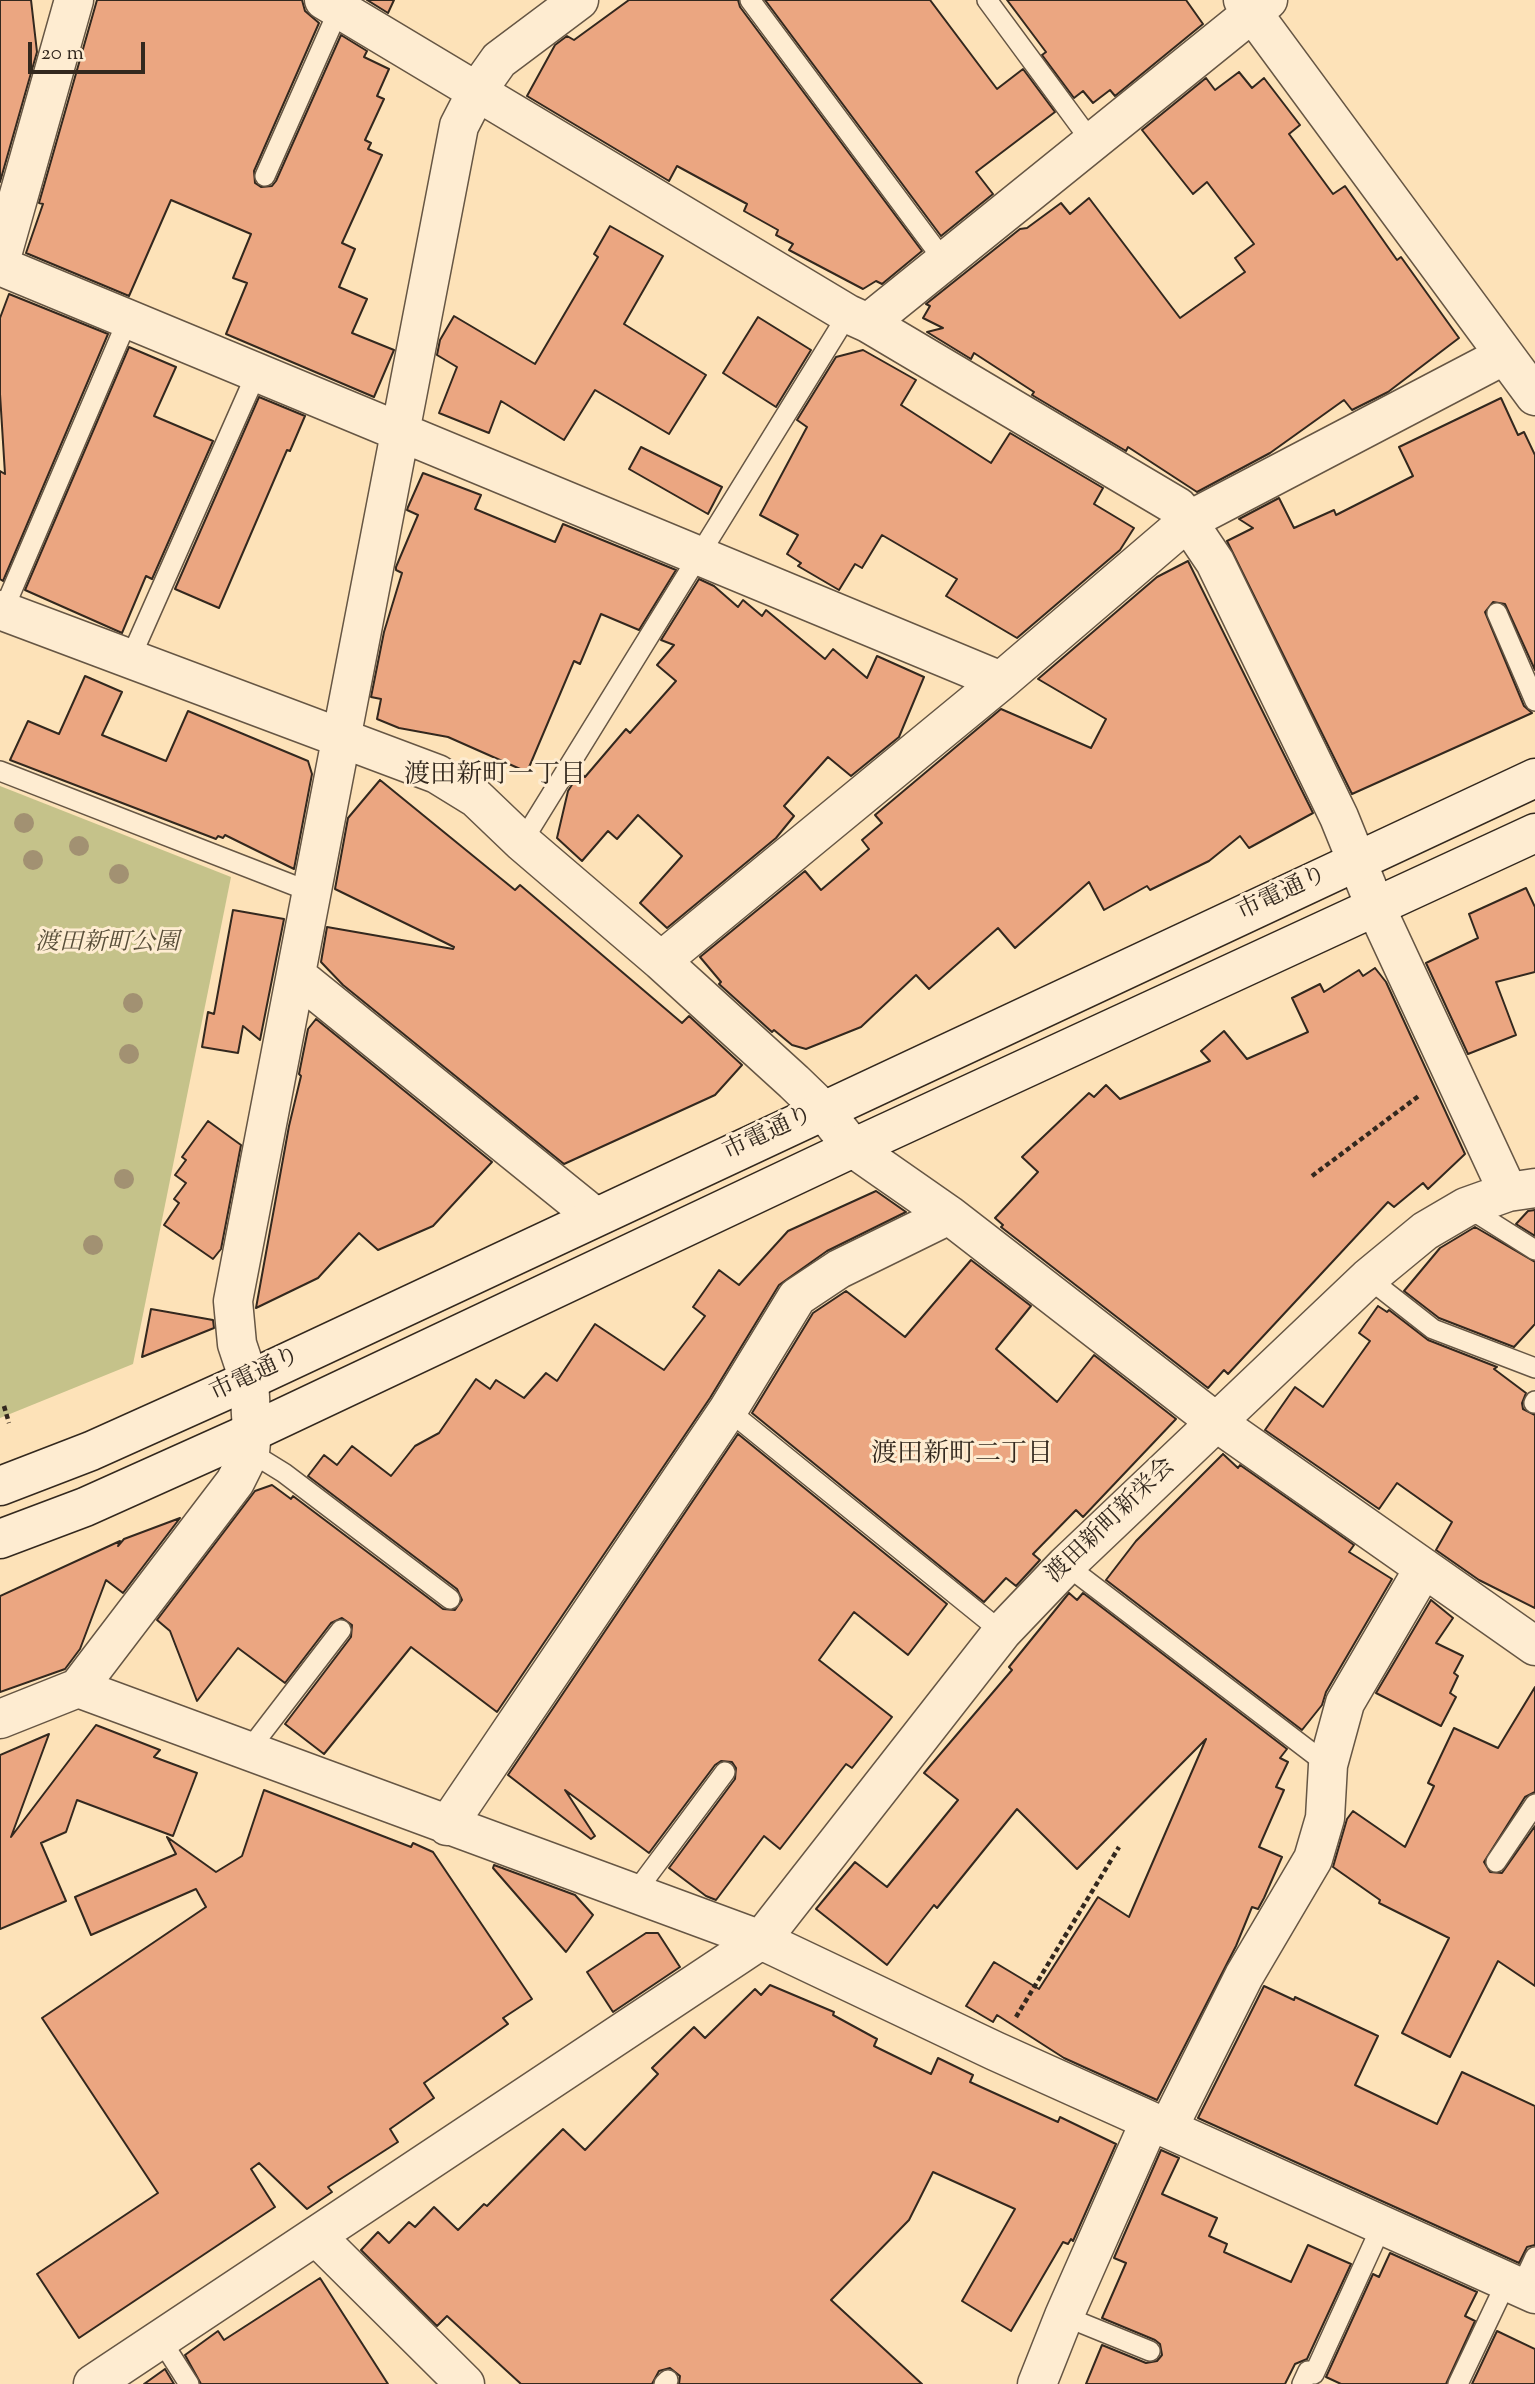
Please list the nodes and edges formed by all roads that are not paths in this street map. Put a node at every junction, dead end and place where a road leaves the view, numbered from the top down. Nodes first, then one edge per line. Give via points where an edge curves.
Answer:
1 (74, 0) edge
2 (579, 0) edge
3 (750, 0) edge
4 (987, 0) edge
5 (1255, 4) edge
6 (332, 5) edge
7 (477, 91) junction
8 (1091, 141) junction
9 (265, 176) dead end
10 (945, 261) junction
11 (0, 264) edge
12 (858, 318) junction
13 (128, 319) junction
14 (1503, 356) junction
15 (257, 372) junction
16 (1535, 396) edge
17 (402, 432) junction
18 (1188, 521) junction
19 (700, 555) junction
20 (2, 611) edge
21 (1497, 613) dead end
22 (130, 660) junction
23 (1001, 681) junction
24 (1535, 701) edge
25 (340, 738) junction
26 (0, 771) edge
27 (1535, 778) edge
28 (1535, 833) edge
29 (522, 842) junction
30 (1359, 860) junction
31 (311, 892) junction
32 (1375, 906) junction
33 (662, 961) junction
34 (296, 975) junction
35 (823, 1110) junction
36 (853, 1148) junction
37 (1521, 1190) edge
38 (1466, 1207) junction
39 (949, 1215) junction
40 (594, 1216) junction
41 (1535, 1250) edge
42 (1368, 1279) junction
43 (1535, 1368) edge
44 (249, 1380) junction
45 (728, 1410) junction
46 (1216, 1422) junction
47 (251, 1442) junction
48 (0, 1486) edge
49 (0, 1539) edge
50 (1066, 1565) junction
51 (1424, 1568) junction
52 (450, 1599) dead end
53 (341, 1630) dead end
54 (1002, 1632) junction
55 (1535, 1646) edge
56 (78, 1688) junction
57 (0, 1718) edge
58 (248, 1751) junction
59 (1328, 1765) junction
60 (725, 1772) dead end
61 (1535, 1804) edge
62 (446, 1826) junction
63 (1496, 1862) dead end
64 (635, 1894) junction
65 (761, 1940) junction
66 (1159, 2124) junction
67 (1382, 2225) junction
68 (316, 2236) junction
69 (1524, 2279) edge
70 (1064, 2316) junction
71 (161, 2340) junction
72 (1150, 2351) dead end
73 (93, 2384) edge
74 (189, 2384) edge
75 (465, 2384) edge
76 (1037, 2384) edge
77 (1302, 2384) edge
78 (1458, 2384) edge

1 - 11 street
2 - 7 street via 499,60
3 - 10 lane
4 - 8 lane
5 - 8 street
5 - 14 street
6 - 7 street
6 - 9 lane
7 - 12 street
7 - 17 street via 459,126
8 - 10 street
10 - 12 street
11 - 13 street
12 - 18 street via 1158,494 1178,507
12 - 19 lane
13 - 15 street
13 - 20 lane
14 - 16 street
14 - 18 street
15 - 17 street
15 - 22 lane
17 - 19 street
17 - 25 street
18 - 23 street
18 - 30 street via 1215,562
19 - 23 street
19 - 29 lane
20 - 22 street
21 - 24 lane
22 - 25 street
23 - 33 street
25 - 29 street via 437,774 476,798
25 - 31 street
26 - 31 lane
27 - 30 street, 市電通り
28 - 32 street, 市電通り
29 - 33 street
30 - 32 street
30 - 35 street, 市電通り
31 - 34 street
32 - 36 street, 市電通り
32 - 37 street via 1451,1071
33 - 35 street
34 - 40 street
34 - 44 street via 233,1301 237,1344
35 - 36 street
35 - 40 street, 市電通り
36 - 39 street
36 - 47 street, 市電通り
37 - 38 street, 渡田新町新栄会
38 - 41 lane
38 - 42 street, 渡田新町新栄会 via 1425,1231
39 - 45 street via 839,1269 797,1297
39 - 46 street
40 - 44 street, 市電通り
42 - 43 lane via 1433,1329
42 - 46 street, 渡田新町新栄会
44 - 47 street
44 - 48 street, 市電通り
45 - 54 lane
45 - 62 street
46 - 50 street, 渡田新町新栄会
46 - 51 street
47 - 49 street, 市電通り
47 - 52 lane via 284,1473
47 - 56 street via 235,1482
50 - 54 street, 渡田新町新栄会
50 - 59 lane
51 - 55 street
51 - 59 street via 1345,1703
53 - 58 lane
54 - 65 street, 渡田新町新栄会
56 - 57 street
56 - 58 street
58 - 62 street
59 - 66 street via 1325,1818 1313,1860
60 - 64 lane
61 - 63 lane
62 - 64 street
64 - 65 street
65 - 66 street
65 - 68 street, 渡田新町新栄会
66 - 67 street
66 - 70 street
67 - 69 street
67 - 77 lane via 1314,2374 1308,2371
68 - 71 street, 渡田新町新栄会
68 - 75 street
69 - 78 lane
70 - 72 lane
70 - 76 street
71 - 73 street, 渡田新町新栄会
71 - 74 lane

